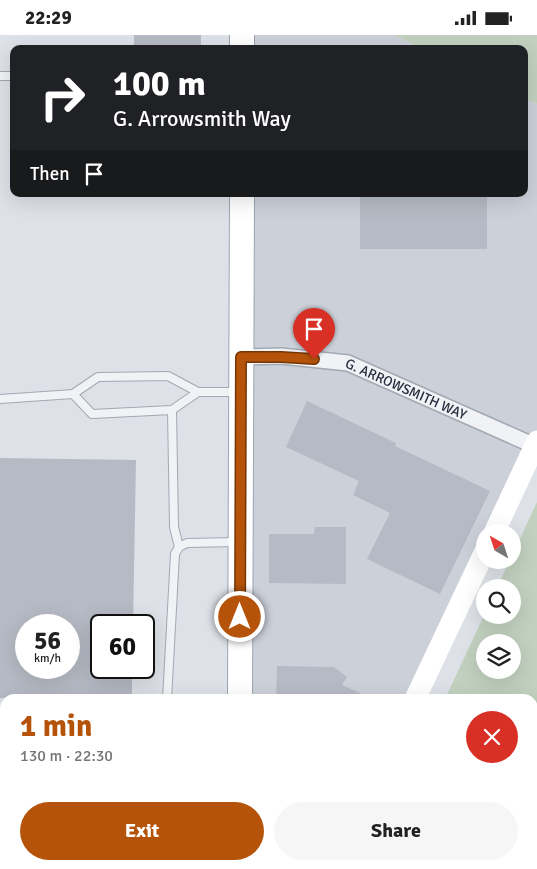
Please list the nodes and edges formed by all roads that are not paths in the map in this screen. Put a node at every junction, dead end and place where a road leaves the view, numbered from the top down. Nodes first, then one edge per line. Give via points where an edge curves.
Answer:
1 (242, 197) edge
2 (241, 357) junction
3 (198, 392) junction
4 (241, 393) junction
5 (72, 394) junction
6 (0, 399) edge
7 (172, 410) junction
8 (536, 444) edge
9 (498, 524) edge
10 (241, 542) junction
11 (179, 547) junction
12 (476, 569) edge
13 (168, 694) edge
14 (240, 694) edge
15 (417, 694) edge

1 - 2 main road
2 - 4 main road
2 - 8 street, G. ARROWSMITH WAY via 348,363
3 - 4 lane
3 - 5 lane via 168,375 98,377
3 - 7 lane
4 - 10 main road
5 - 6 lane
5 - 7 lane via 92,414
7 - 11 lane via 174,527
8 - 9 main road
10 - 11 lane via 187,543
10 - 14 main road
11 - 13 lane via 175,555
12 - 15 main road

